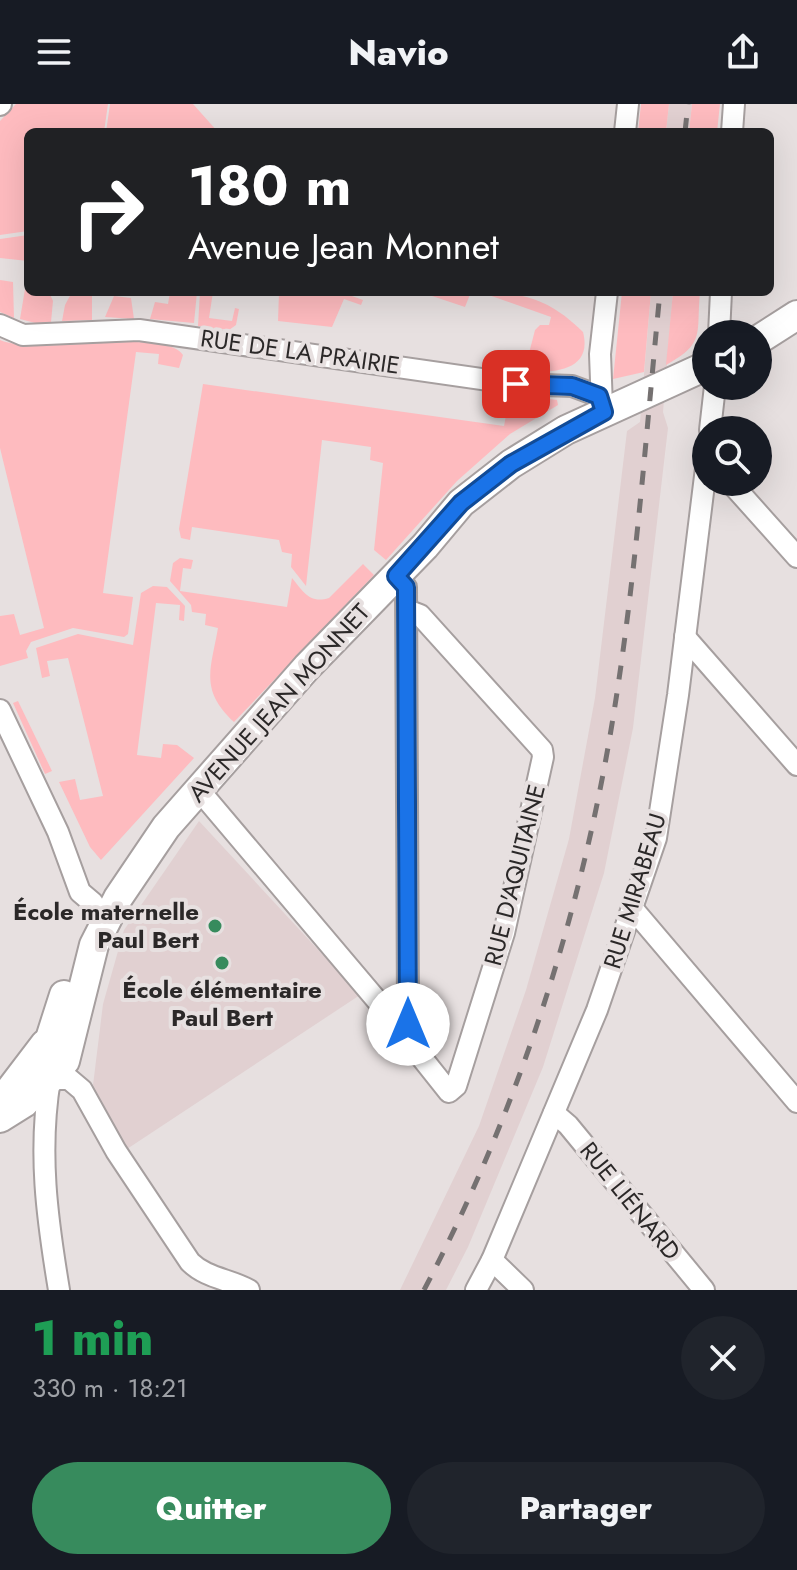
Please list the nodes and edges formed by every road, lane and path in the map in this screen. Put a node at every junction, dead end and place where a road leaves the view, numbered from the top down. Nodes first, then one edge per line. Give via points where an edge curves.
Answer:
1 (628, 104) edge
2 (734, 104) edge
3 (625, 128) edge
4 (732, 128) edge
5 (607, 296) edge
6 (721, 296) edge
7 (797, 315) edge
8 (720, 320) edge
9 (0, 325) edge
10 (772, 331) edge
11 (692, 371) edge
12 (602, 404) junction
13 (703, 496) edge
14 (743, 496) edge
15 (797, 557) edge
16 (396, 576) junction
17 (407, 610) junction
18 (685, 637) junction
19 (0, 710) edge
20 (6, 742) edge
21 (797, 765) edge
22 (199, 790) junction
23 (105, 902) junction
24 (633, 909) junction
25 (80, 968) junction
26 (408, 1010) junction
27 (49, 1037) junction
28 (50, 1079) junction
29 (797, 1102) edge
30 (0, 1103) edge
31 (554, 1113) junction
32 (0, 1118) edge
33 (492, 1260) junction
34 (204, 1281) edge
35 (59, 1290) edge
36 (249, 1290) edge
37 (476, 1290) edge
38 (523, 1290) edge
39 (704, 1290) edge

1 - 3 street
2 - 4 street
5 - 12 street
6 - 8 street
7 - 10 main road
9 - 12 street, RUE DE LA PRAIRIE via 23,335 139,330 516,384 572,386
11 - 12 main road, AVENUE JEAN MONNET
12 - 16 main road, AVENUE JEAN MONNET via 461,503
13 - 18 street, RUE MIRABEAU
14 - 15 street
16 - 17 street, RUE D'AQUITAINE via 406,587
16 - 22 main road, AVENUE JEAN MONNET
17 - 26 street, RUE D'AQUITAINE
17 - 26 street, RUE D'AQUITAINE via 420,615 543,757 504,933 456,1086 449,1092 410,1043
18 - 21 street
18 - 24 street, RUE MIRABEAU via 656,838
19 - 20 street
20 - 23 street via 58,832 80,892
22 - 23 main road, AVENUE JEAN MONNET via 146,843
22 - 26 street via 380,1004 396,1013
23 - 25 main road
24 - 29 street
24 - 31 street, RUE MIRABEAU
25 - 27 main road
25 - 28 main road via 65,1061
27 - 28 main road via 41,1067
27 - 30 main road
28 - 32 main road
28 - 34 street via 69,1079 82,1090 116,1151
28 - 35 street via 42,1181
31 - 33 street, RUE MIRABEAU
31 - 39 street, RUE LIÉNARD
33 - 37 street, RUE MIRABEAU
33 - 38 street
34 - 36 street via 231,1280

